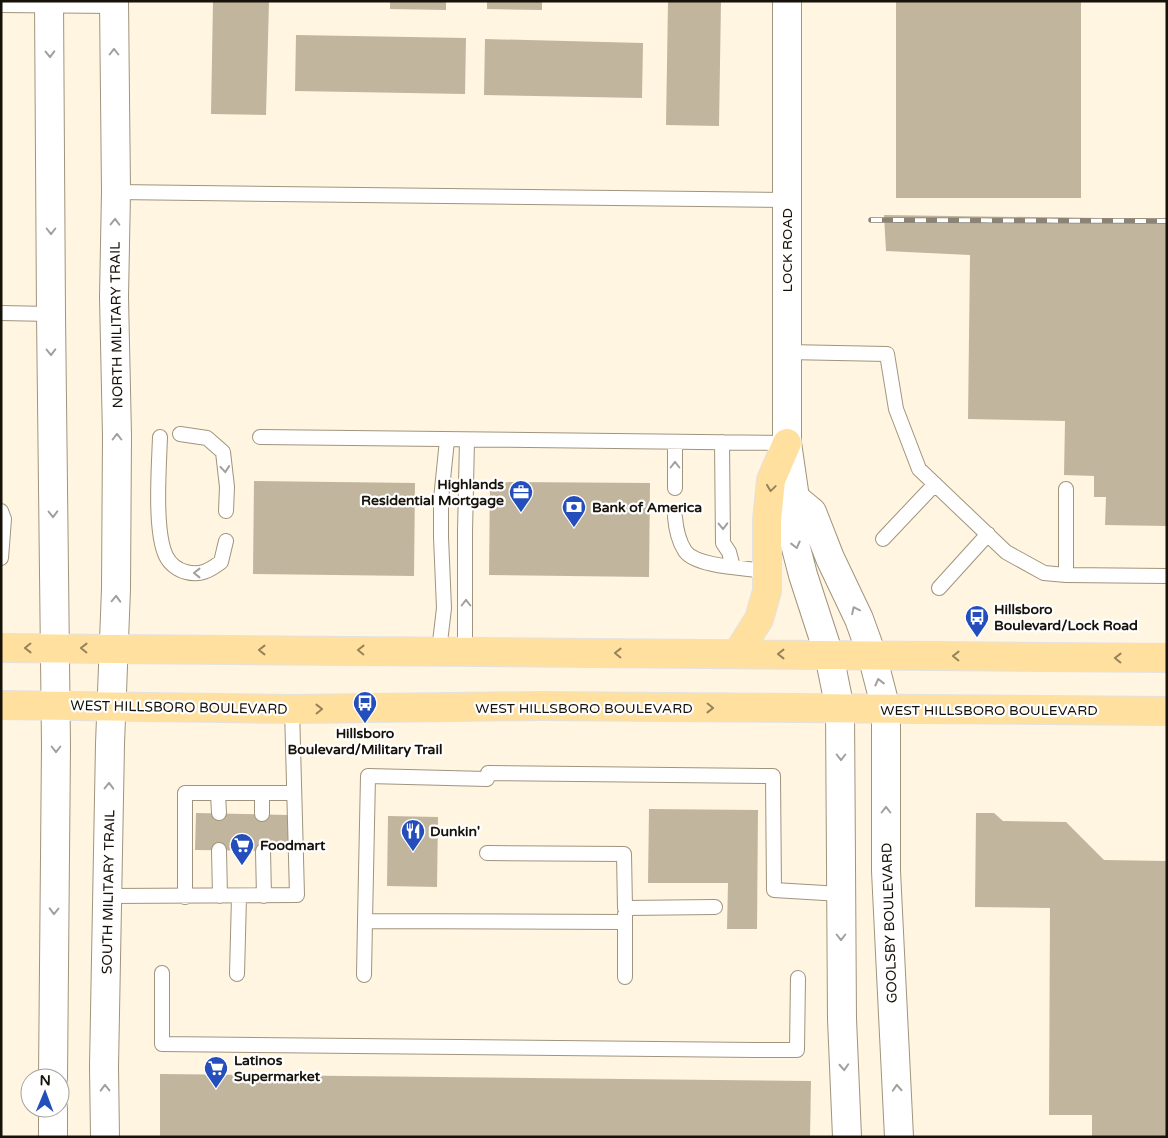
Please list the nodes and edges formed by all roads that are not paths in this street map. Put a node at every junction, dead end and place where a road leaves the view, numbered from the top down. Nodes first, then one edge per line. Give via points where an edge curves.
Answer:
1 (787, 1) edge
2 (49, 3) edge
3 (114, 4) edge
4 (1, 5) edge
5 (116, 192) junction
6 (788, 200) junction
7 (1, 313) edge
8 (50, 314) junction
9 (787, 352) junction
10 (180, 434) dead end
11 (260, 437) dead end
12 (160, 438) dead end
13 (447, 440) junction
14 (468, 440) junction
15 (675, 442) junction
16 (722, 442) junction
17 (787, 443) junction
18 (935, 484) junction
19 (675, 488) dead end
20 (1066, 489) dead end
21 (795, 498) junction
22 (1, 510) edge
23 (226, 512) dead end
24 (675, 517) dead end
25 (988, 534) junction
26 (883, 539) dead end
27 (226, 541) dead end
28 (1, 558) edge
29 (733, 567) junction
30 (766, 571) junction
31 (1066, 575) junction
32 (1167, 576) edge
33 (939, 588) dead end
34 (54, 647) junction
35 (1, 648) edge
36 (114, 648) junction
37 (439, 651) junction
38 (466, 652) junction
39 (737, 654) junction
40 (829, 655) junction
41 (872, 655) junction
42 (1167, 658) edge
43 (1, 705) edge
44 (55, 705) junction
45 (113, 706) junction
46 (840, 708) junction
47 (292, 709) junction
48 (886, 709) junction
49 (1167, 711) edge
50 (294, 792) junction
51 (262, 793) junction
52 (218, 794) junction
53 (219, 814) dead end
54 (262, 814) dead end
55 (220, 850) dead end
56 (263, 851) dead end
57 (487, 853) dead end
58 (841, 894) junction
59 (108, 896) junction
60 (220, 896) junction
61 (264, 896) junction
62 (185, 897) junction
63 (239, 897) junction
64 (715, 907) dead end
65 (625, 915) junction
66 (365, 922) junction
67 (162, 973) dead end
68 (237, 974) dead end
69 (364, 975) dead end
70 (625, 977) dead end
71 (798, 978) dead end
72 (53, 1068) edge
73 (53, 1118) edge
74 (53, 1137) edge
75 (105, 1137) edge
76 (847, 1137) edge
77 (899, 1137) edge

1 - 6 street, LOCK ROAD
2 - 3 lane
2 - 4 lane
2 -> 8 street
5 -> 3 street, NORTH MILITARY TRAIL
5 - 6 lane
36 -> 5 street, NORTH MILITARY TRAIL
6 - 9 street, LOCK ROAD
7 - 8 lane
8 -> 34 street
9 - 17 street, LOCK ROAD
9 - 18 lane via 887,354 896,408 919,469
10 -> 23 lane via 207,438 223,452
11 - 13 lane
27 -> 12 lane via 221,562 206,572 178,570 166,557 159,505
13 - 14 lane
13 - 37 lane via 441,499 444,608
14 - 15 lane
38 -> 14 lane
15 - 16 lane
19 -> 15 lane
16 - 17 lane
16 -> 29 lane via 723,543 730,552
17 - 21 street, LOCK ROAD
17 -> 30 main road via 772,480
18 - 25 lane
18 - 26 lane
20 - 31 lane
21 -> 40 street, LOCK ROAD via 788,518
41 -> 21 street via 812,512
22 - 28 lane via 4,520
24 - 29 lane via 677,535 686,552 709,564
25 - 31 lane via 1006,552 1044,573
25 - 33 lane
29 - 30 lane
30 - 39 main road via 767,592 759,618
31 - 32 lane
34 -> 35 main road
36 -> 34 main road
34 - 44 street
37 -> 36 main road
36 - 45 street, SOUTH MILITARY TRAIL
37 - 38 main road
39 -> 38 main road
40 -> 39 main road
40 - 41 main road
40 - 46 street
42 -> 41 main road
48 -> 41 street, GOOLSBY BOULEVARD
43 - 44 main road, WEST HILLSBORO BOULEVARD
44 - 45 main road, WEST HILLSBORO BOULEVARD
44 -> 72 street
45 - 47 main road, WEST HILLSBORO BOULEVARD
59 -> 45 street, SOUTH MILITARY TRAIL
47 -> 46 main road, WEST HILLSBORO BOULEVARD via 539,706
46 - 48 main road, WEST HILLSBORO BOULEVARD
46 -> 58 street
47 - 50 lane
48 - 49 main road, WEST HILLSBORO BOULEVARD
77 -> 48 street, GOOLSBY BOULEVARD via 886,871
50 - 51 lane
50 - 61 lane via 297,895
51 - 52 lane
51 - 54 lane
52 - 53 lane
52 - 62 lane via 184,793
55 - 60 lane
56 - 61 lane
57 - 65 lane via 624,854
58 - 66 lane via 774,890 772,776 368,776
58 -> 76 street
59 - 62 lane
75 -> 59 street, SOUTH MILITARY TRAIL
60 - 62 lane
60 - 63 lane
61 - 63 lane
63 - 68 lane
64 - 65 lane
65 - 66 lane
65 - 70 lane
66 - 69 lane
67 - 71 lane via 162,1044 772,1050 797,1050
73 - 74 street

